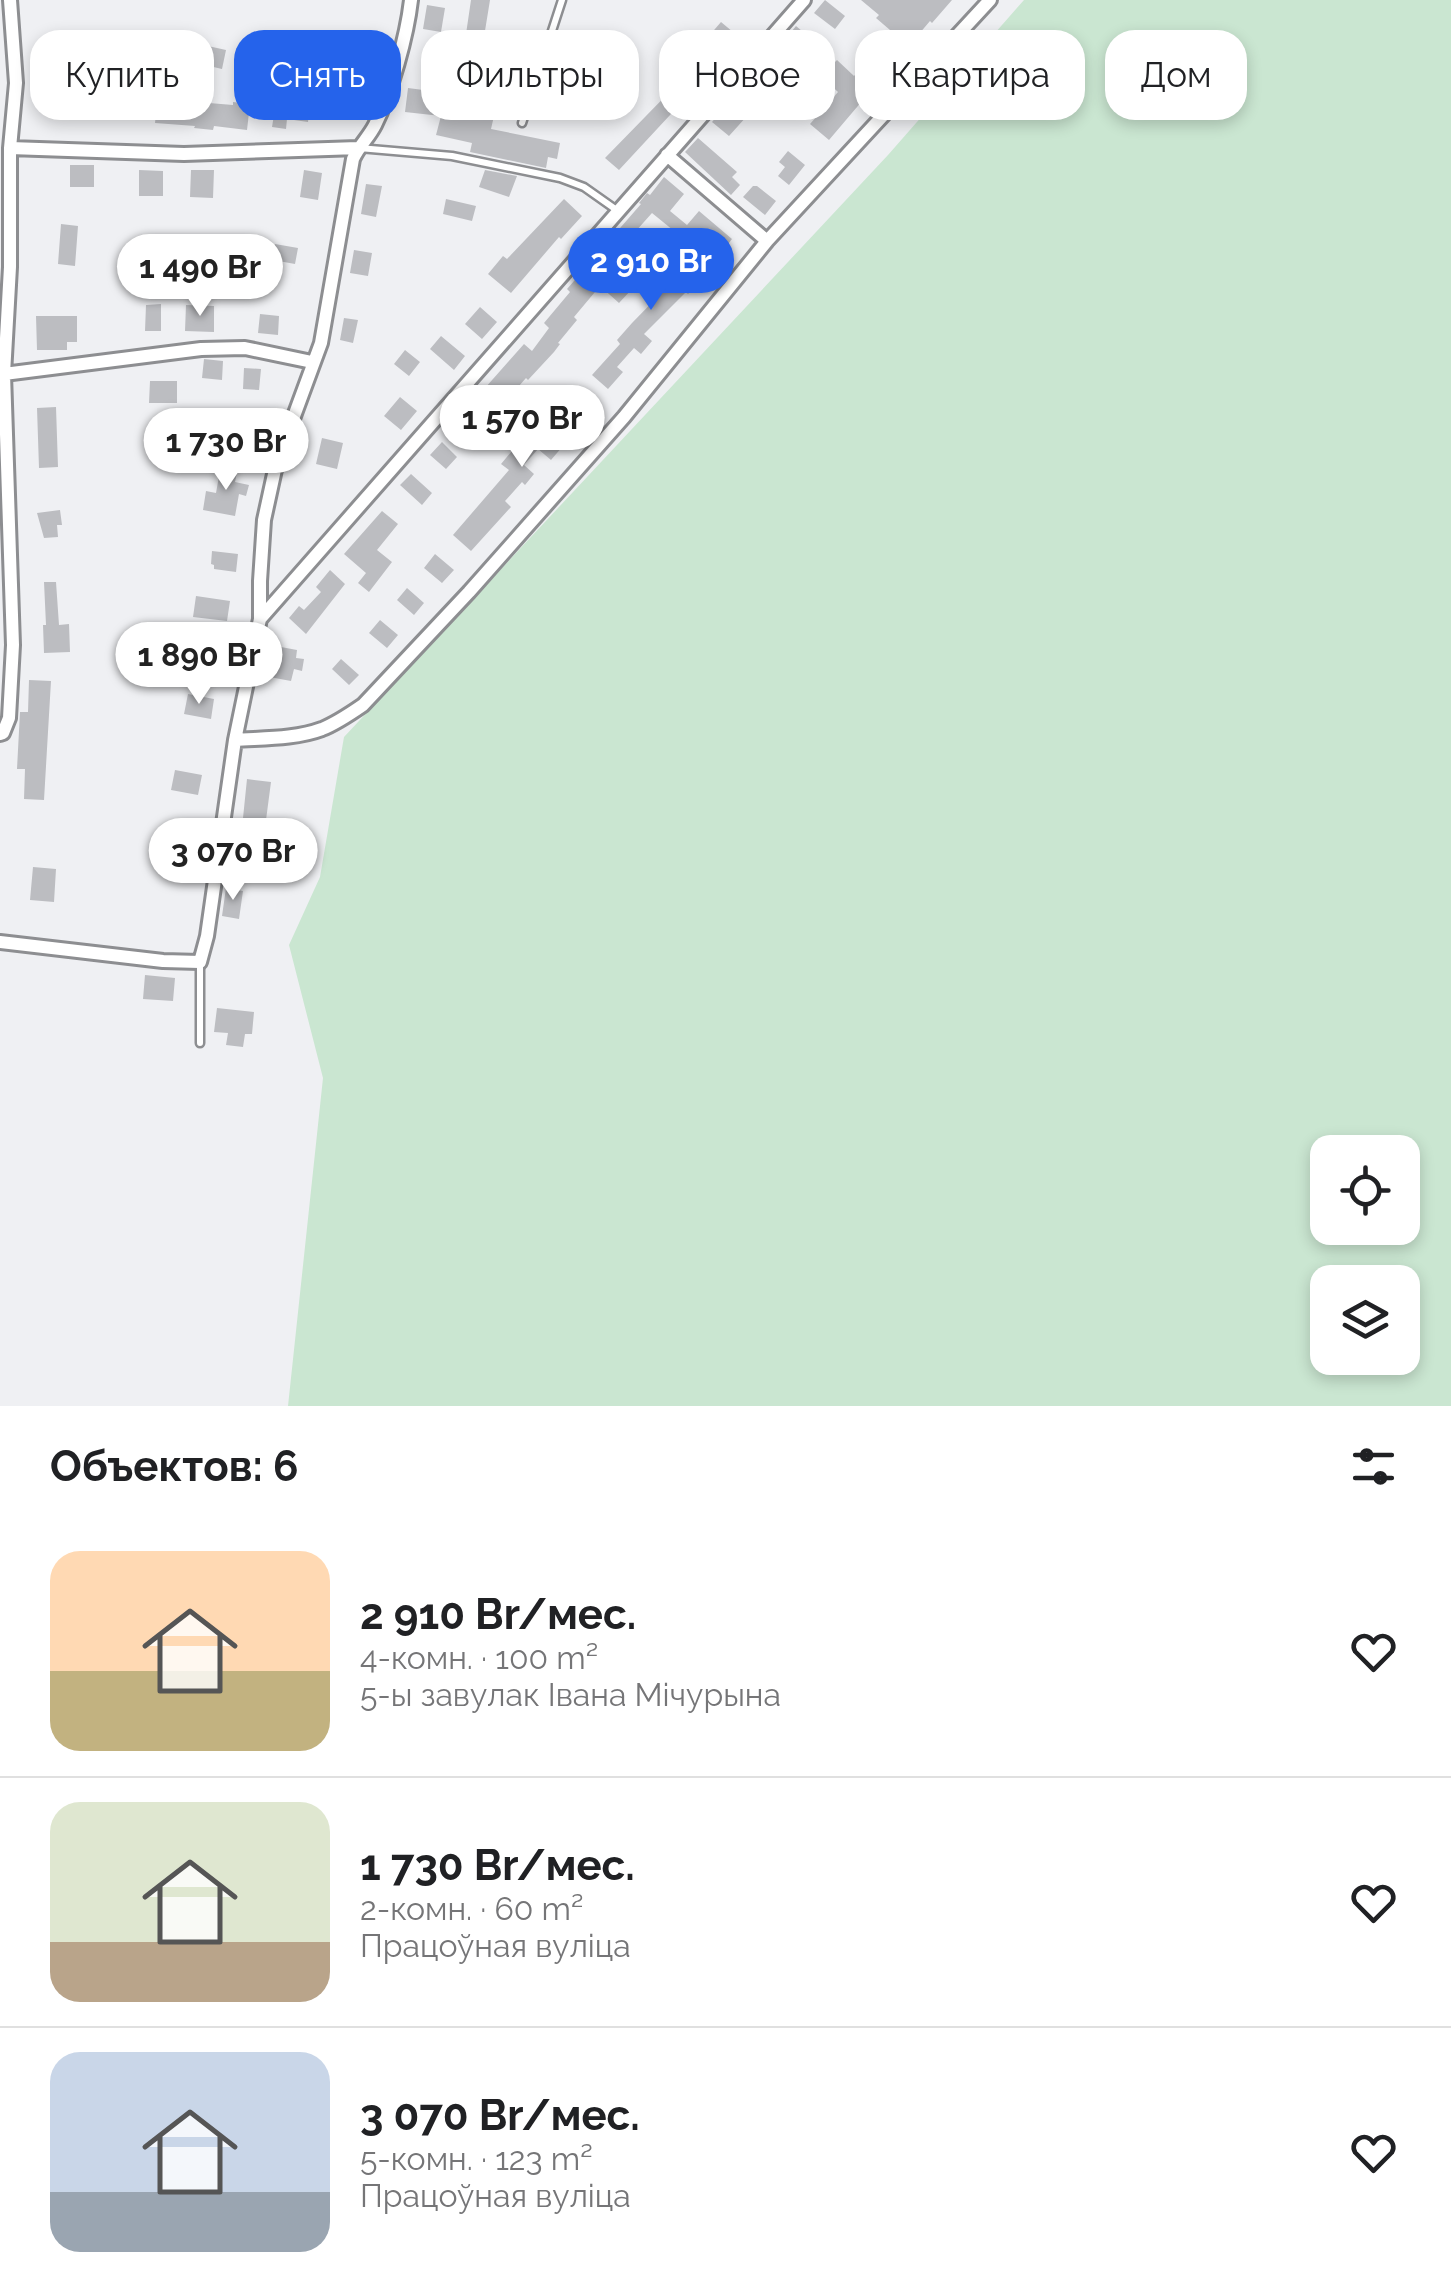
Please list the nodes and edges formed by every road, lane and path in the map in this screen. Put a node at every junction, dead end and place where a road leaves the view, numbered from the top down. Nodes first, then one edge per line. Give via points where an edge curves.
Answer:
1 (10, 0) edge
2 (411, 0) edge
3 (562, 0) edge
4 (804, 0) edge
5 (990, 0) edge
6 (522, 123) dead end
7 (5, 148) edge
8 (358, 148) junction
9 (667, 155) junction
10 (618, 211) junction
11 (767, 241) junction
12 (5, 268) edge
13 (312, 362) junction
14 (4, 374) junction
15 (5, 558) edge
16 (260, 580) junction
17 (284, 593) junction
18 (260, 619) junction
19 (0, 734) edge
20 (235, 740) junction
21 (0, 942) edge
22 (200, 962) junction
23 (200, 1042) dead end

1 - 7 street via 16,83
2 - 8 street via 388,93
3 - 6 lane
4 - 9 street
5 - 11 street
7 - 8 street via 184,154
7 - 12 street
8 - 10 lane via 452,156 560,178
8 - 13 street
9 - 10 street
9 - 11 street
10 - 17 street
11 - 20 street via 624,418 363,705 320,730
12 - 14 street
13 - 14 street via 245,348 201,349
13 - 16 street via 276,465
14 - 15 street
15 - 19 street via 13,645 9,718
16 - 17 street
16 - 18 street
17 - 18 street
18 - 20 street
20 - 22 street
21 - 22 street
22 - 23 lane

